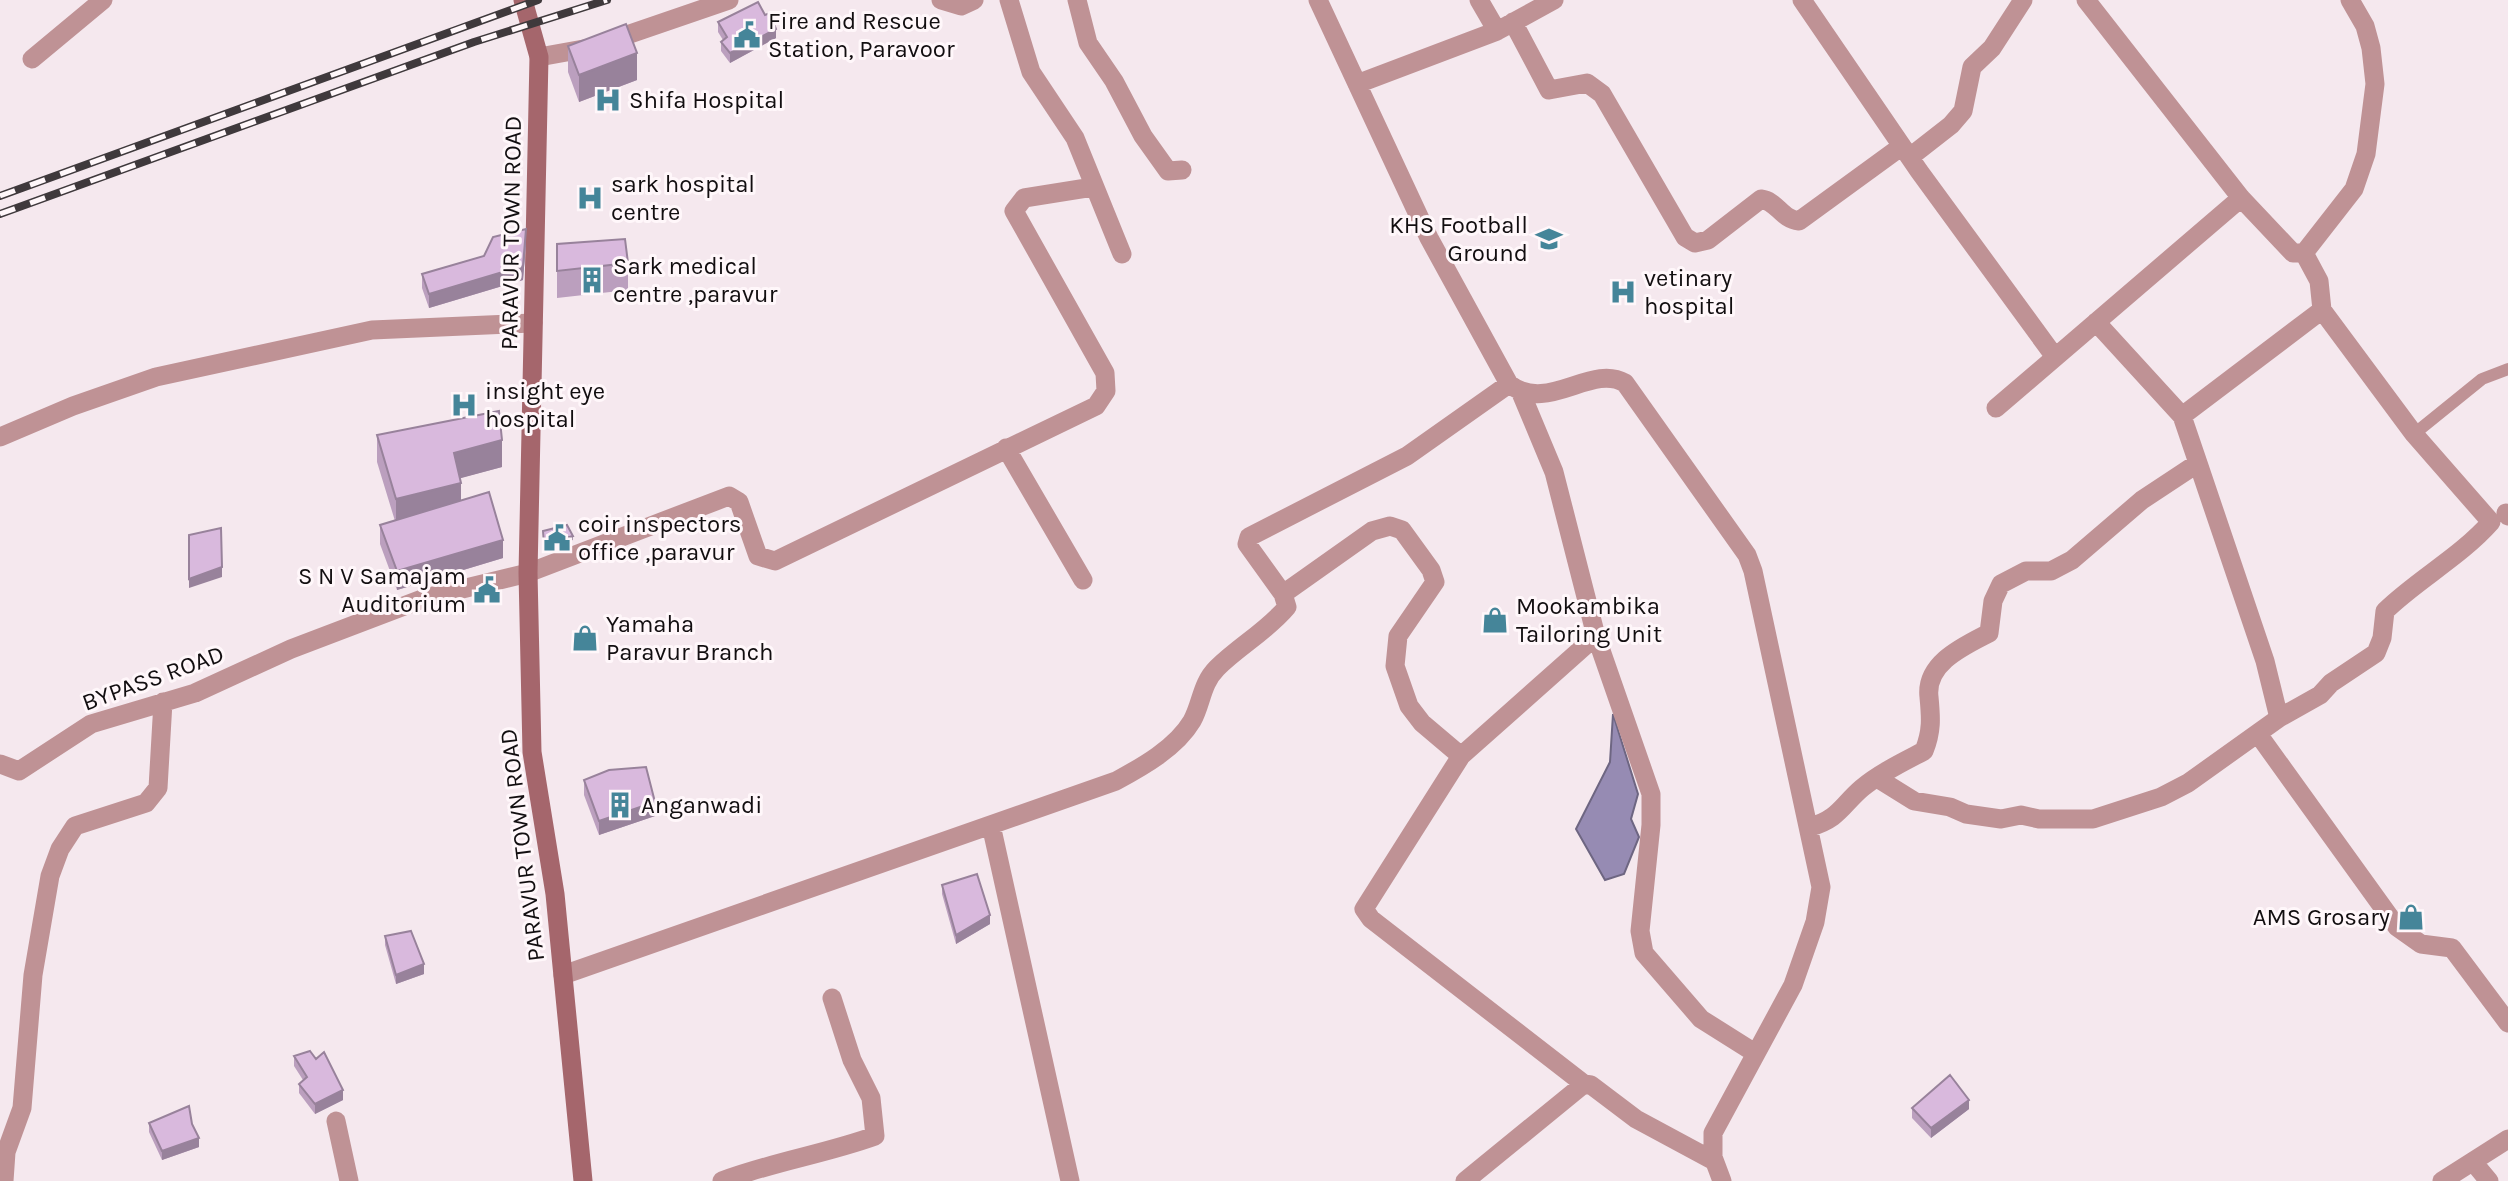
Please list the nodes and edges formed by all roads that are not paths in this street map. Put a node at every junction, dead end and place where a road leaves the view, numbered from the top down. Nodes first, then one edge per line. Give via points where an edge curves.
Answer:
1 (103, 0) edge
2 (523, 0) edge
3 (729, 0) edge
4 (941, 0) edge
5 (974, 0) edge
6 (1009, 0) edge
7 (1077, 0) edge
8 (1318, 0) edge
9 (1479, 0) edge
10 (1554, 0) edge
11 (1802, 0) edge
12 (2023, 0) edge
13 (2086, 0) edge
14 (2350, 0) edge
15 (1505, 27) junction
16 (539, 57) junction
17 (32, 59) dead end
18 (1357, 84) junction
19 (1906, 152) junction
20 (1182, 170) dead end
21 (1093, 187) junction
22 (2241, 198) junction
23 (2304, 253) junction
24 (1122, 254) dead end
25 (2322, 310) junction
26 (2096, 322) junction
27 (533, 323) junction
28 (2055, 357) junction
29 (2508, 369) edge
30 (1515, 389) junction
31 (1996, 408) dead end
32 (2182, 416) junction
33 (2414, 434) junction
34 (0, 437) edge
35 (1006, 448) junction
36 (2198, 463) junction
37 (2503, 515) edge
38 (528, 573) junction
39 (1083, 580) dead end
40 (1283, 594) junction
41 (1596, 636) junction
42 (163, 702) junction
43 (2279, 718) junction
44 (2258, 734) junction
45 (1461, 756) junction
46 (0, 764) edge
47 (1877, 778) junction
48 (991, 825) junction
49 (1810, 827) junction
50 (563, 975) junction
51 (2501, 997) edge
52 (832, 998) dead end
53 (2508, 1023) edge
54 (1755, 1053) junction
55 (1584, 1084) junction
56 (336, 1121) dead end
57 (2508, 1139) edge
58 (1714, 1161) junction
59 (2474, 1163) junction
60 (4, 1181) edge
61 (349, 1181) edge
62 (583, 1181) edge
63 (722, 1181) edge
64 (1070, 1181) edge
65 (1465, 1181) edge
66 (1722, 1181) edge
67 (2442, 1181) edge
68 (2489, 1181) edge

1 - 17 street
2 - 16 main road, PARAVUR TOWN ROAD
3 - 16 street via 589,48
4 - 5 street via 961,6
6 - 21 street via 1031,72 1075,138
7 - 20 street via 1088,43 1143,136 1168,171
8 - 18 street
9 - 15 street
10 - 15 street
11 - 19 street
12 - 19 street via 1992,48 1972,67 1963,111 1951,125
13 - 22 street
14 - 23 street via 2365,26 2375,84 2366,154 2354,189
15 - 18 street
15 - 19 street via 1549,90 1587,83 1602,94 1685,237 1695,243 1708,240 1761,198 1785,217 1799,221
16 - 27 main road, PARAVUR TOWN ROAD
18 - 30 street via 1429,238
19 - 28 street
21 - 24 street
21 - 35 street via 1024,198 1014,211 1105,373 1106,391 1096,406
22 - 23 street via 2293,253
22 - 26 street
23 - 25 street via 2319,281
25 - 32 street
25 - 33 street
26 - 28 street
26 - 32 street
27 - 34 street via 372,330 156,377
27 - 38 main road, PARAVUR TOWN ROAD
28 - 31 street
29 - 33 lane via 2482,379
30 - 40 street via 1407,456 1248,537 1247,544
30 - 41 street via 1554,472
30 - 49 street via 1537,396 1601,380 1625,383 1747,555
32 - 36 street
33 - 37 street
35 - 38 street, BYPASS ROAD via 775,561 758,556 739,502 729,496
35 - 39 street
36 - 43 street via 2265,661
36 - 47 street via 2142,500 2072,560 2051,571 2026,571 2001,584 1993,601 1989,633 1950,654 1931,676 1928,695 1933,717 1924,751
37 - 43 street via 2385,611 2376,653 2320,695
38 - 42 street, BYPASS ROAD via 425,598
38 - 50 main road, PARAVUR TOWN ROAD via 532,752
40 - 45 street via 1372,531 1390,526 1402,530 1435,582 1398,636 1395,666 1409,706
40 - 48 street via 1287,607 1218,667 1201,692 1184,733 1155,758 1115,781
41 - 45 street
41 - 54 street via 1651,794 1640,931 1644,953 1701,1019
42 - 46 street, BYPASS ROAD via 91,724 19,771
42 - 60 street via 154,796 136,807 75,826 50,876 33,975 22,1108 6,1152
43 - 44 street
44 - 47 street via 2188,783 2093,820 1966,814 1914,801
44 - 51 street via 2396,927 2421,944 2452,948
45 - 55 street via 1364,909
47 - 49 street via 1860,789 1847,807
48 - 50 street
48 - 64 street
49 - 54 street via 1821,887 1815,922 1793,985
50 - 62 main road, PARAVUR TOWN ROAD
51 - 53 street
52 - 63 street via 852,1060 871,1098 875,1136
54 - 58 street via 1713,1133
55 - 58 street via 1668,1138
55 - 65 street
56 - 61 street
57 - 59 street
58 - 66 street
59 - 67 street
59 - 68 street

